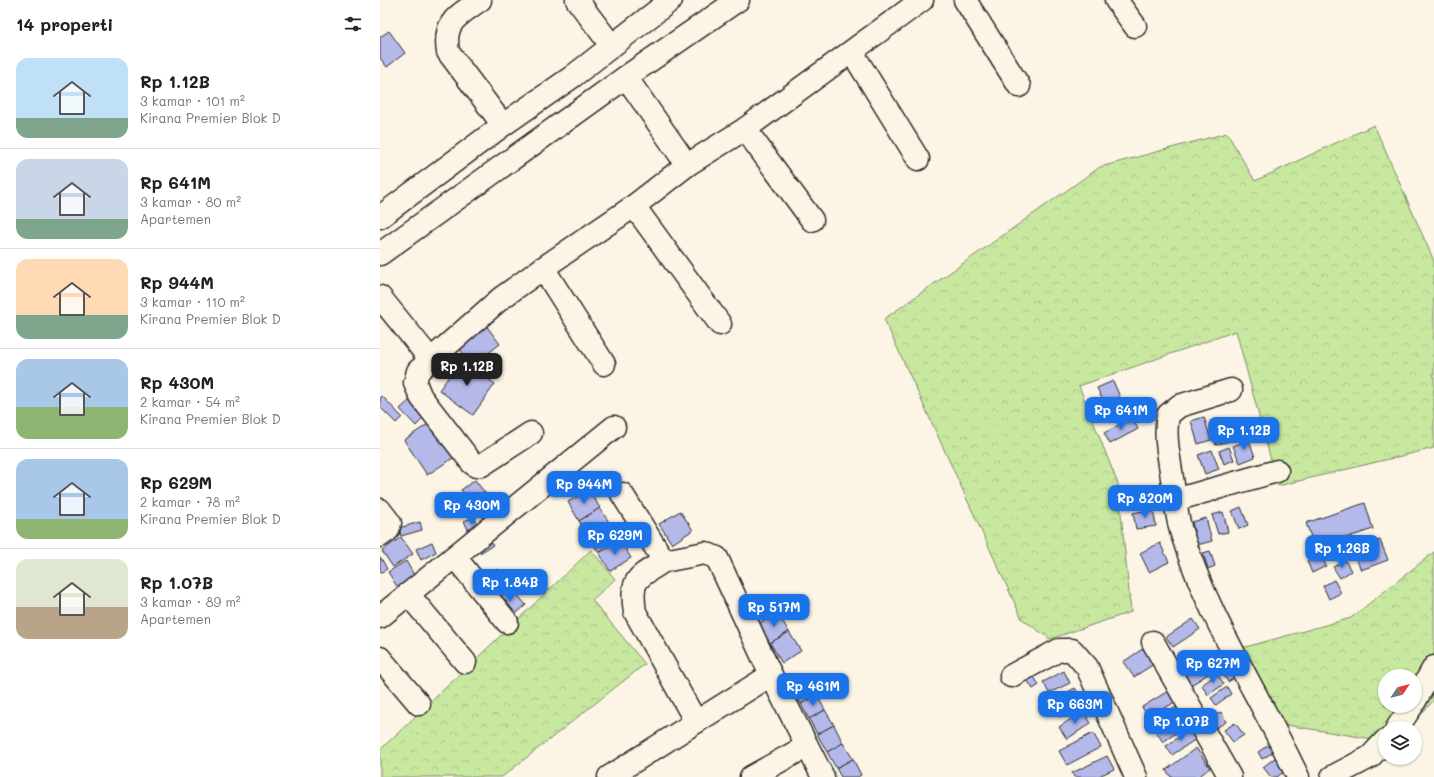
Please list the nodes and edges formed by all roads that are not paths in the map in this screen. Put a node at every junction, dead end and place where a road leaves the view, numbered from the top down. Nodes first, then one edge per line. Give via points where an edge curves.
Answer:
1 (480, 0) edge
2 (577, 0) edge
3 (671, 0) edge
4 (738, 0) edge
5 (922, 0) edge
6 (964, 0) edge
7 (1116, 0) edge
8 (1135, 26) dead end
9 (611, 45) junction
10 (852, 52) junction
11 (626, 76) junction
12 (1019, 86) dead end
13 (503, 125) junction
14 (745, 128) junction
15 (918, 159) dead end
16 (687, 165) junction
17 (634, 206) junction
18 (380, 217) edge
19 (812, 220) dead end
20 (380, 254) edge
21 (543, 268) junction
22 (380, 297) edge
23 (720, 324) dead end
24 (431, 360) junction
25 (604, 364) dead end
26 (1231, 390) dead end
27 (614, 427) dead end
28 (530, 433) dead end
29 (1277, 471) dead end
30 (622, 494) dead end
31 (1175, 500) junction
32 (380, 510) edge
33 (380, 536) edge
34 (455, 557) junction
35 (664, 561) junction
36 (408, 594) junction
37 (380, 617) edge
38 (507, 622) dead end
39 (1153, 642) dead end
40 (380, 658) edge
41 (465, 662) dead end
42 (1434, 667) edge
43 (771, 675) junction
44 (1011, 676) dead end
45 (1422, 688) edge
46 (419, 704) dead end
47 (696, 722) junction
48 (807, 746) junction
49 (1378, 748) edge
50 (609, 777) edge
51 (751, 777) edge
52 (823, 777) edge
53 (1136, 777) edge
54 (1230, 777) edge
55 (1298, 777) edge
56 (1332, 777) edge

1 - 13 street via 448,26 446,42 448,52
2 - 9 street
3 - 9 street
4 - 11 street
5 - 10 street
6 - 12 street
7 - 8 street
9 - 13 street via 572,77
10 - 14 street
10 - 15 street
11 - 16 street
11 - 20 street
13 - 18 street
14 - 16 street
14 - 19 street
16 - 17 street
17 - 21 street
17 - 23 street
21 - 24 street via 500,299
21 - 25 street
22 - 24 street
24 - 28 street via 418,371 415,383 421,397 476,466 482,465
26 - 31 street via 1179,406 1168,415 1165,431
27 - 34 street
29 - 31 street
30 - 35 street
31 - 55 street via 1182,533 1202,586
32 - 33 street via 390,523 388,530
34 - 36 street
34 - 38 street
35 - 43 street via 705,553 717,558
35 - 47 street via 638,577 632,592 634,612
36 - 37 street
36 - 41 street
39 - 54 street
40 - 46 street
42 - 45 street
43 - 47 street
43 - 48 street
44 - 53 street via 1059,650 1072,650 1087,667
47 - 50 street
48 - 51 street
48 - 52 street
49 - 56 street via 1370,757

